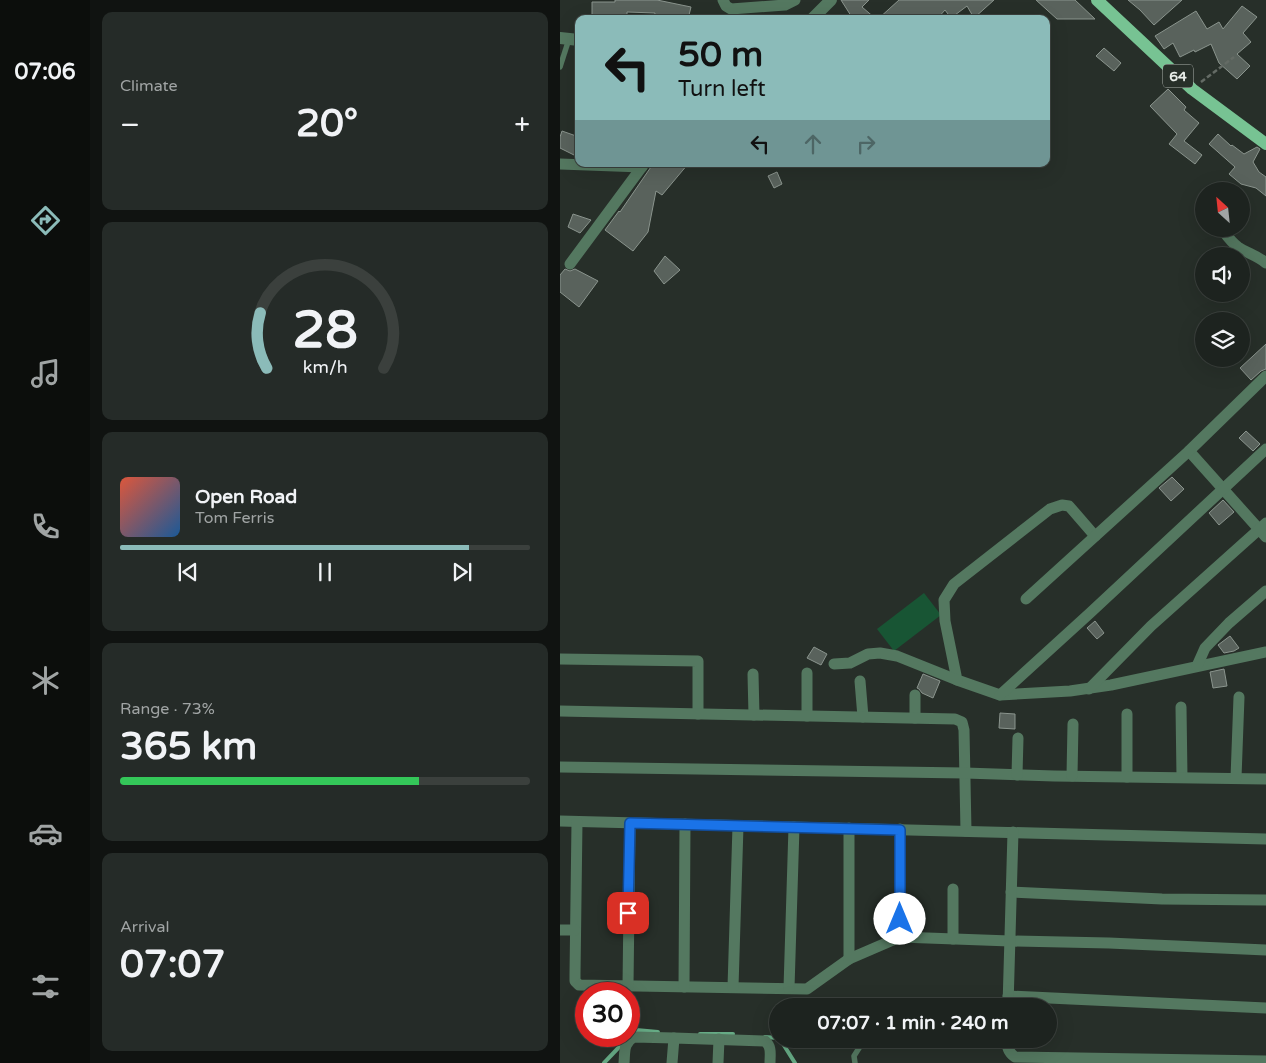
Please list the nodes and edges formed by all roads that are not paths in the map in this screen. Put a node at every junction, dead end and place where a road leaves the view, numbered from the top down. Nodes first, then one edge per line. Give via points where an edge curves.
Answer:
1 (723, 0) edge
2 (795, 0) edge
3 (831, 0) edge
4 (1097, 0) edge
5 (816, 15) edge
6 (566, 39) edge
7 (560, 67) edge
8 (1266, 144) edge
9 (560, 164) edge
10 (575, 164) edge
11 (642, 167) edge
12 (1228, 238) edge
13 (1266, 263) edge
14 (570, 264) dead end
15 (1266, 376) edge
16 (1266, 449) edge
17 (1189, 451) junction
18 (1224, 490) junction
19 (1264, 529) edge
20 (1095, 536) junction
21 (1266, 591) edge
22 (1026, 599) dead end
23 (1266, 652) edge
24 (560, 659) edge
25 (834, 664) dead end
26 (1198, 666) junction
27 (807, 673) dead end
28 (753, 674) dead end
29 (956, 680) junction
30 (860, 681) dead end
31 (1089, 689) junction
32 (915, 694) dead end
33 (1000, 695) junction
34 (1239, 697) dead end
35 (1181, 707) dead end
36 (560, 711) edge
37 (698, 714) junction
38 (1127, 714) dead end
39 (754, 715) junction
40 (807, 716) junction
41 (863, 717) junction
42 (915, 718) junction
43 (1074, 724) dead end
44 (1018, 738) dead end
45 (560, 767) edge
46 (964, 773) junction
47 (1017, 775) junction
48 (1072, 776) junction
49 (1127, 777) junction
50 (1182, 777) junction
51 (1236, 778) junction
52 (1266, 778) edge
53 (560, 821) edge
54 (577, 822) junction
55 (630, 823) junction
56 (685, 824) junction
57 (738, 826) junction
58 (794, 827) junction
59 (849, 828) junction
60 (900, 830) junction
61 (966, 831) junction
62 (1013, 832) junction
63 (1266, 839) edge
64 (953, 889) dead end
65 (1011, 892) junction
66 (1266, 900) edge
67 (560, 930) edge
68 (575, 930) junction
69 (900, 937) junction
70 (952, 939) junction
71 (1010, 941) junction
72 (1266, 950) edge
73 (848, 959) junction
74 (577, 982) edge
75 (628, 982) edge
76 (640, 986) edge
77 (684, 987) junction
78 (734, 987) junction
79 (789, 988) junction
80 (1008, 998) edge
81 (1057, 1002) edge
82 (1266, 1008) edge
83 (674, 1038) junction
84 (719, 1039) junction
85 (860, 1048) edge
86 (1007, 1048) edge
87 (1266, 1061) edge
88 (624, 1063) edge
89 (672, 1063) edge
90 (718, 1063) edge
91 (770, 1063) edge
92 (856, 1063) edge

1 - 2 street via 731,9 785,5
3 - 5 street
4 - 8 main road, 64 via 1192,90
6 - 7 lane
9 - 10 street
11 - 14 street
12 - 13 street
15 - 17 street
16 - 18 street
17 - 18 street
17 - 20 street
18 - 19 street
18 - 33 street
19 - 31 street via 1151,626
20 - 22 street
20 - 29 street via 1068,506 1050,509 954,584 944,600 944,614
21 - 26 street via 1205,648
23 - 26 street
24 - 37 street via 698,661
25 - 29 street via 850,663 868,654 880,653 897,656
26 - 31 street
27 - 40 street
28 - 39 street
29 - 33 street
30 - 41 street
31 - 33 street
32 - 42 street
34 - 51 street
35 - 50 street
36 - 37 street
37 - 39 street
38 - 49 street
39 - 40 street
40 - 41 street
41 - 42 street
42 - 46 street via 962,722
43 - 48 street
44 - 47 street
45 - 46 street
46 - 47 street
46 - 61 street
47 - 48 street
48 - 49 street
49 - 50 street
50 - 51 street
51 - 52 street
53 - 54 street
54 - 55 street
54 - 68 street
55 - 56 street
55 - 75 street
56 - 57 street
56 - 77 street
57 - 58 street
57 - 78 street
58 - 59 street
58 - 79 street
59 - 60 street
59 - 73 street
60 - 61 street
60 - 69 street
61 - 62 street
62 - 63 street
62 - 65 street
64 - 70 street
65 - 66 street
65 - 71 street
67 - 68 street
68 - 74 street
69 - 70 street
69 - 73 street
70 - 71 street
71 - 72 street
71 - 80 street
73 - 79 street via 808,989
76 - 77 street
77 - 78 street
78 - 79 street
81 - 82 street
83 - 84 street
83 - 88 street via 634,1037 626,1044
83 - 89 street
84 - 90 street
84 - 91 street via 765,1041 771,1049
85 - 92 lane via 854,1056
86 - 87 street via 1015,1057

